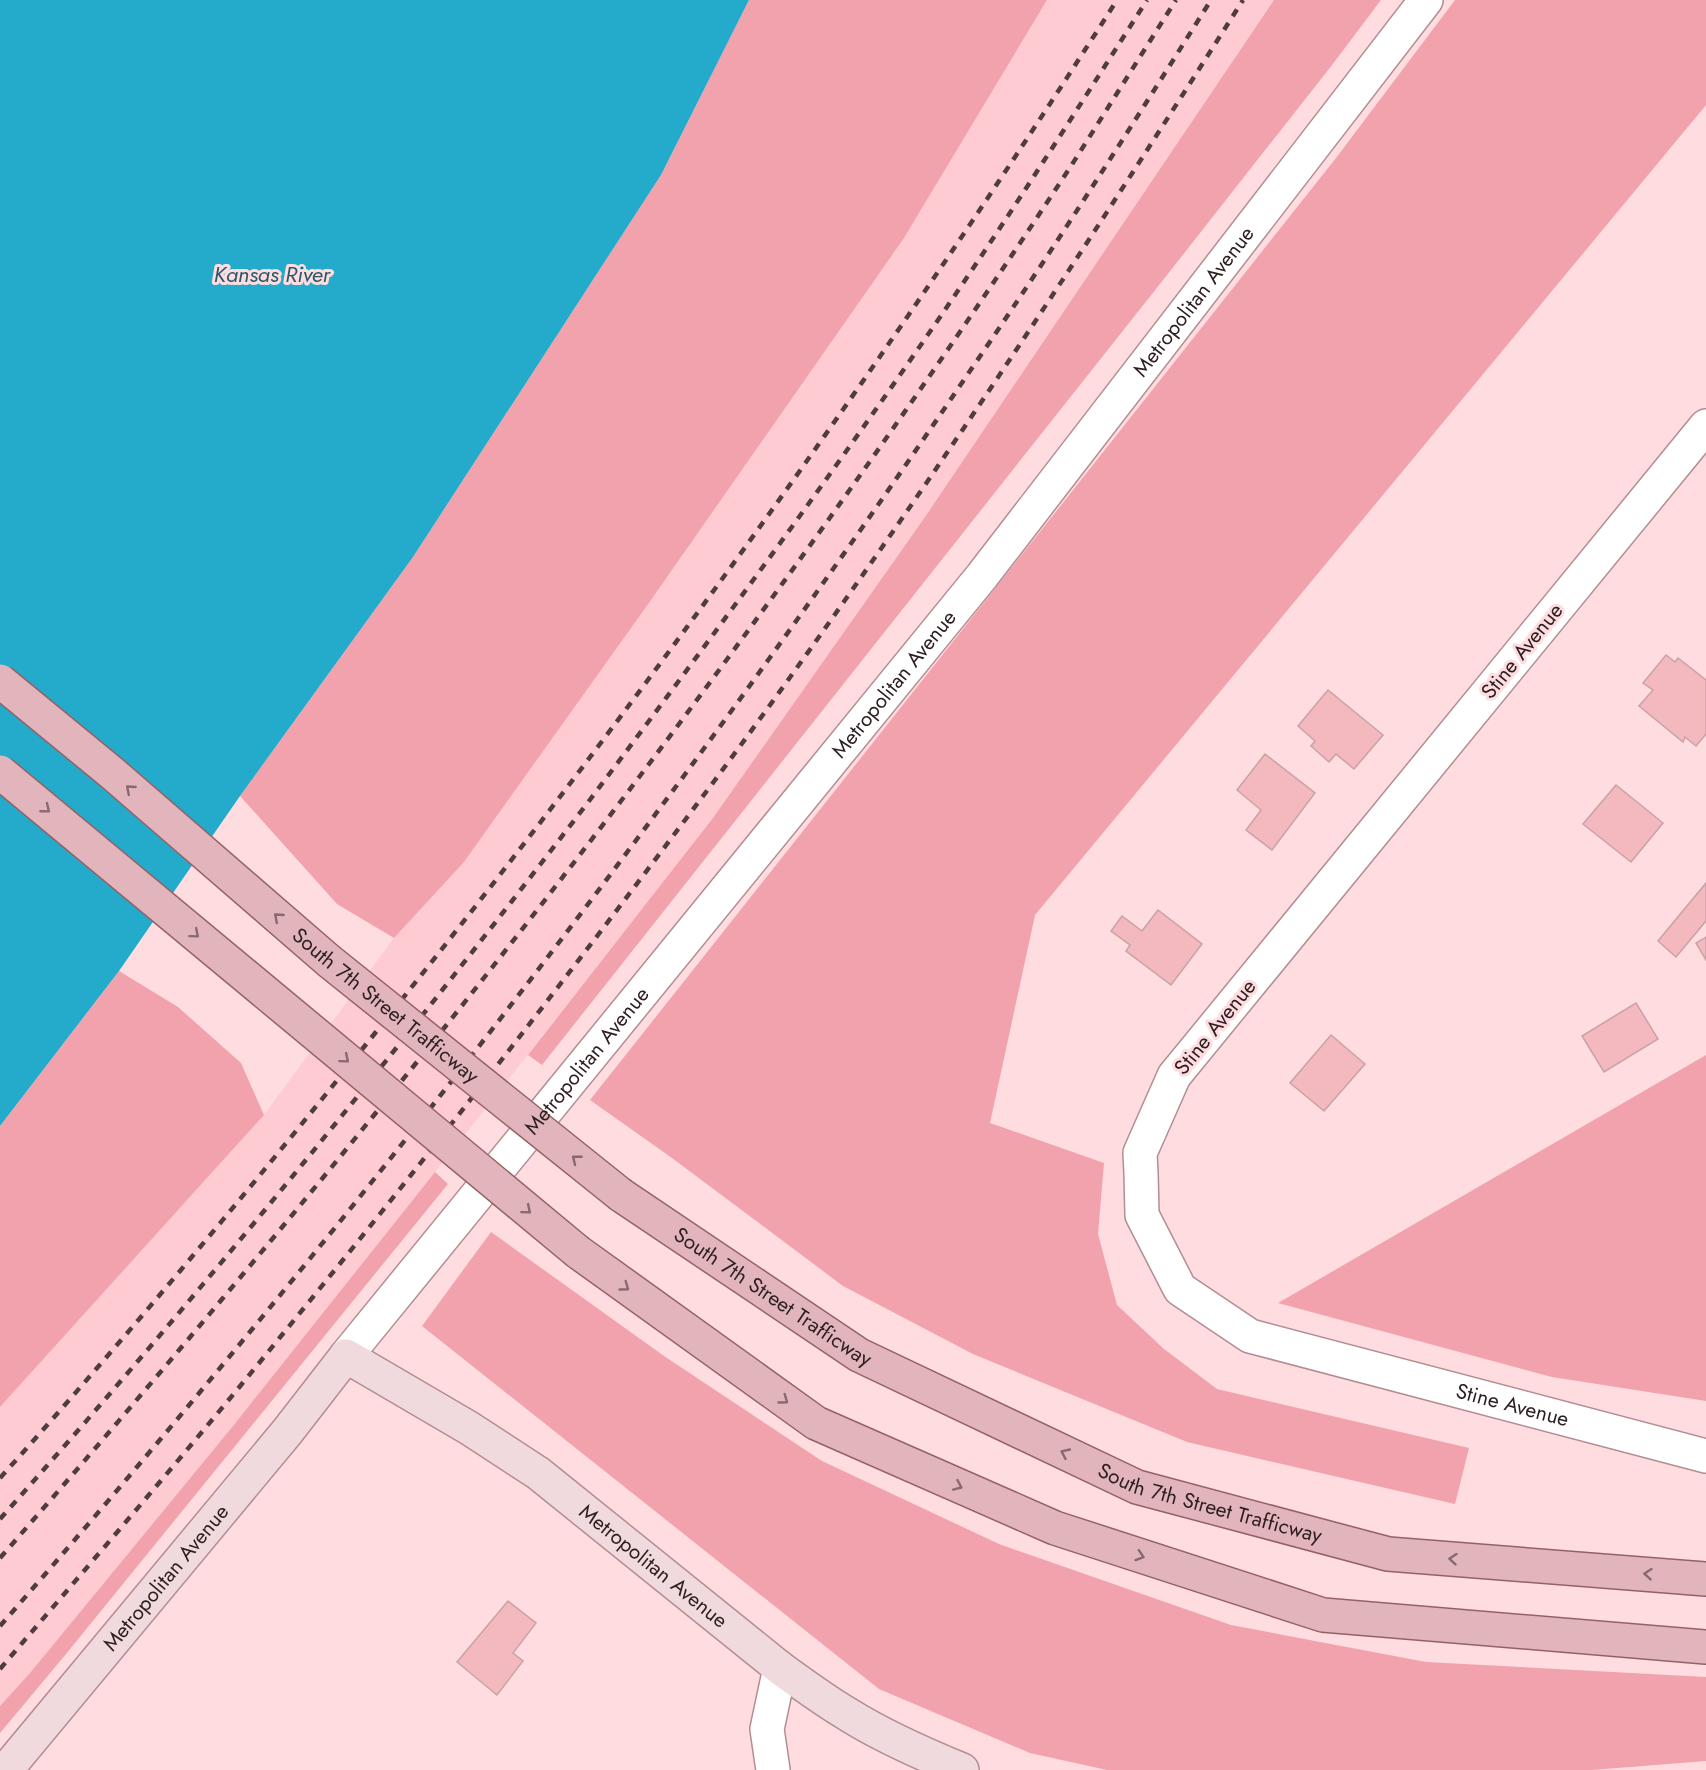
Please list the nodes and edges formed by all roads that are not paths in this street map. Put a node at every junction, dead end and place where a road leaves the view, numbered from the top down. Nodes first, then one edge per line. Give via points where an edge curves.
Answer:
1 (1426, 0) edge
2 (1706, 426) edge
3 (0, 681) edge
4 (0, 772) edge
5 (346, 1356) junction
6 (1706, 1456) edge
7 (1706, 1579) edge
8 (1706, 1647) edge
9 (780, 1668) junction
10 (6, 1770) edge
11 (772, 1770) edge
12 (962, 1770) edge

1 - 5 street, Metropolitan Avenue via 982,576
2 - 6 street, Stine Avenue via 1174,1076 1140,1153 1142,1215 1180,1289 1250,1336
7 -> 3 main road, South 7th Street Trafficway, bridge via 1388,1554 1137,1487 860,1355 621,1196 329,961
4 -> 8 main road, bridge via 578,1252 816,1423 1055,1528 1323,1615
5 - 9 main road, Metropolitan Avenue via 538,1473
5 - 10 main road, Metropolitan Avenue
9 - 11 street via 767,1730
9 - 12 main road, Metropolitan Avenue via 850,1716

